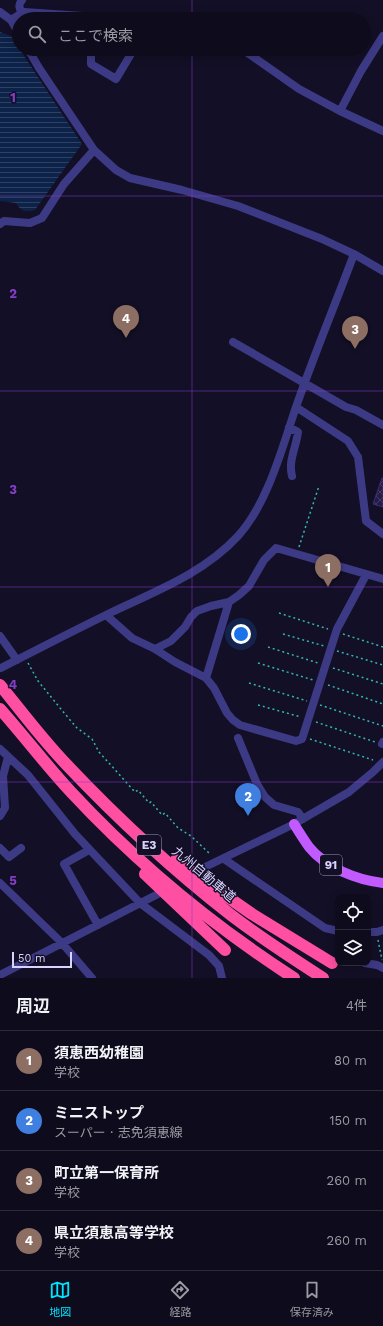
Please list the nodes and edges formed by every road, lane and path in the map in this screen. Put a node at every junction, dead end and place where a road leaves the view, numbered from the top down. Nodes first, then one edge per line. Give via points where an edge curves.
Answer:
1 (22, 0) edge
2 (0, 12) edge
3 (22, 12) edge
4 (11, 20) edge
5 (383, 36) edge
6 (371, 55) edge
7 (32, 56) edge
8 (90, 56) edge
9 (130, 56) edge
10 (252, 56) edge
11 (370, 56) edge
12 (340, 111) junction
13 (383, 131) edge
14 (94, 150) junction
15 (0, 224) edge
16 (354, 254) junction
17 (383, 271) edge
18 (233, 342) dead end
19 (305, 384) junction
20 (296, 407) junction
21 (383, 425) edge
22 (289, 427) junction
23 (292, 476) dead end
24 (319, 486) dead end
25 (383, 534) edge
26 (296, 554) junction
27 (366, 575) junction
28 (383, 579) edge
29 (229, 602) junction
30 (279, 613) dead end
31 (106, 615) junction
32 (336, 632) junction
33 (283, 634) dead end
34 (0, 636) edge
35 (268, 647) dead end
36 (383, 647) edge
37 (155, 649) junction
38 (331, 649) junction
39 (21, 658) junction
40 (258, 663) dead end
41 (383, 665) edge
42 (326, 666) junction
43 (1, 668) dead end
44 (206, 678) junction
45 (249, 683) dead end
46 (320, 683) junction
47 (383, 684) edge
48 (0, 685) edge
49 (314, 703) junction
50 (383, 704) edge
51 (258, 705) dead end
52 (0, 709) edge
53 (308, 720) junction
54 (383, 726) edge
55 (303, 737) junction
56 (238, 738) dead end
57 (383, 743) edge
58 (0, 748) edge
59 (8, 757) junction
60 (373, 760) dead end
61 (383, 762) edge
62 (65, 763) junction
63 (70, 792) junction
64 (0, 816) edge
65 (304, 819) junction
66 (294, 824) junction
67 (0, 848) edge
68 (21, 848) dead end
69 (89, 850) junction
70 (221, 860) junction
71 (203, 868) dead end
72 (383, 882) edge
73 (0, 884) edge
74 (158, 894) dead end
75 (140, 903) junction
76 (98, 925) junction
77 (335, 930) edge
78 (380, 931) edge
79 (62, 944) junction
80 (225, 950) dead end
81 (335, 963) edge
82 (371, 964) edge
83 (383, 964) edge
84 (383, 968) edge
85 (0, 975) edge
86 (92, 978) edge
87 (222, 978) edge
88 (294, 978) edge
89 (323, 978) edge

1 - 3 street via 19,4
2 - 4 street
5 - 6 street
7 - 14 street
8 - 9 street via 91,64 116,79
10 - 12 street via 299,90
11 - 12 street
12 - 13 street
14 - 15 street via 64,184 42,218 30,223 4,221
14 - 16 street via 116,170 130,178 238,206
16 - 17 street
16 - 19 street
18 - 19 street
19 - 20 street
19 - 21 street
20 - 22 street
20 - 25 street via 348,441 354,449 358,457 366,521
22 - 23 street via 298,432 290,464
22 - 31 street via 266,489 255,512 238,535 198,569
24 - 26 path
26 - 27 street
26 - 29 street via 276,548 264,560 249,586
27 - 28 street
27 - 32 street
29 - 37 street via 197,612 171,641
29 - 44 street
30 - 32 path
31 - 37 street via 132,638
31 - 39 street
32 - 36 path
32 - 38 street
33 - 38 path
34 - 39 street
35 - 42 path
37 - 44 street
38 - 41 path
38 - 42 street
39 - 43 street
39 - 70 path via 77,728 92,739 109,765 135,792 138,790 162,815 165,813 178,828
40 - 46 path
42 - 46 street
42 - 47 path
44 - 55 street via 232,720 240,725 296,741
45 - 49 path
46 - 49 street
46 - 50 path
48 - 62 highway, 九州自動車道 / E3
49 - 53 street
49 - 54 path
51 - 53 path
52 - 63 highway, E3
53 - 55 street
53 - 57 path
55 - 60 path
56 - 65 street via 265,797 274,805 298,812
58 - 59 street
59 - 64 street via 3,776 5,808
59 - 69 street via 28,775
61 - 65 street via 349,792
62 - 81 highway via 140,832 208,884 252,914
62 - 89 highway, 九州自動車道 / E3 via 120,819 195,886 261,937
63 - 80 highway via 124,854
63 - 88 highway, E3 via 137,858 188,902
65 - 66 street
66 - 70 street
66 - 72 main road, 91 via 310,848 333,866 358,878
67 - 68 street via 9,858
69 - 75 street
69 - 76 street via 64,864
70 - 71 street
70 - 77 street via 325,928
73 - 79 street
74 - 75 street
75 - 76 street
75 - 87 street via 209,955 218,966
76 - 79 street
78 - 83 path
79 - 85 street
79 - 86 street
82 - 84 street

